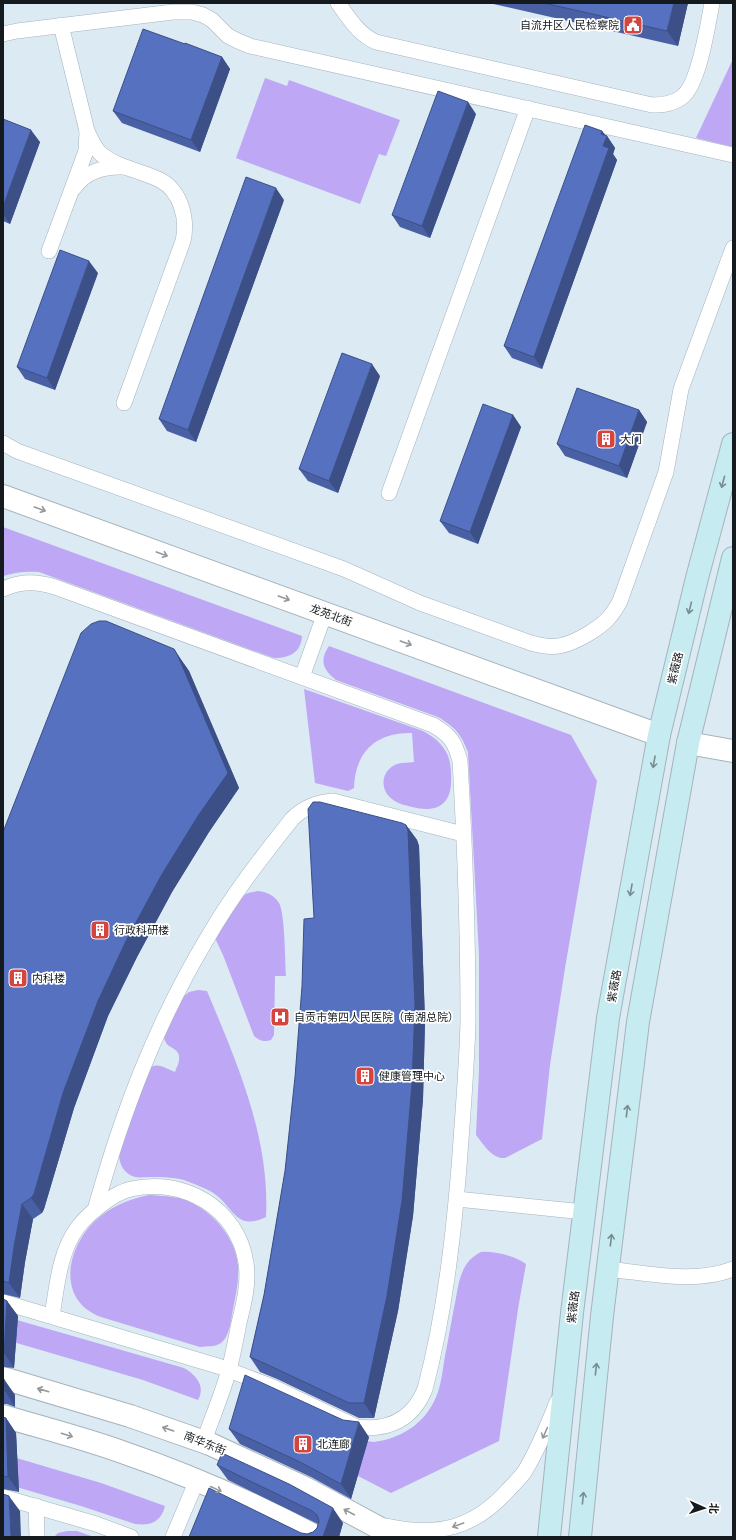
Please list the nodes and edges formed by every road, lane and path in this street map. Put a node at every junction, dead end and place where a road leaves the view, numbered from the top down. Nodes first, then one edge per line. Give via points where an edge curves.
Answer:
1 (338, 3) edge
2 (712, 3) edge
3 (62, 25) junction
4 (3, 34) edge
5 (528, 108) junction
6 (87, 131) junction
7 (714, 150) junction
8 (733, 155) edge
9 (733, 164) edge
10 (126, 168) junction
11 (69, 196) junction
12 (733, 248) edge
13 (49, 251) dead end
14 (124, 403) dead end
15 (3, 444) edge
16 (733, 444) edge
17 (389, 493) dead end
18 (3, 496) edge
19 (733, 558) edge
20 (3, 589) edge
21 (325, 613) junction
22 (302, 677) junction
23 (659, 735) junction
24 (688, 743) junction
25 (733, 751) edge
26 (463, 834) junction
27 (457, 1199) junction
28 (95, 1210) junction
29 (584, 1212) junction
30 (608, 1269) junction
31 (733, 1269) edge
32 (3, 1302) edge
33 (52, 1316) junction
34 (229, 1370) junction
35 (3, 1378) edge
36 (564, 1384) junction
37 (3, 1416) edge
38 (204, 1441) junction
39 (197, 1480) junction
40 (3, 1497) edge
41 (36, 1506) junction
42 (370, 1523) junction
43 (37, 1537) edge
44 (132, 1537) edge
45 (173, 1537) edge
46 (317, 1537) edge
47 (396, 1537) edge
48 (549, 1537) edge
49 (580, 1537) edge

1 - 2 lane via 359,31 376,42 663,105 683,97 694,80
3 - 4 lane
3 - 5 lane via 192,12 212,20 233,39 250,46
3 - 6 lane
5 - 7 lane
5 - 17 lane
6 - 10 lane via 100,153
6 - 11 lane via 86,151
7 - 8 lane
7 - 9 lane
10 - 11 lane via 108,168 92,173 77,184
10 - 14 lane via 168,186 180,203 185,222 183,241
11 - 13 lane
12 - 15 lane via 681,389 666,472 620,601 608,620 600,627 566,645 549,647 532,643 420,603 344,569
16 -> 23 main road, 紫薇路
18 -> 21 street, 龙苑北街
19 - 24 main road
20 - 22 lane via 22,583 45,584
21 - 22 lane
21 -> 23 street, 龙苑北街
22 - 26 lane via 444,731 457,748 460,761
23 -> 29 main road, 紫薇路 via 608,1018
24 - 25 street
30 -> 24 main road via 638,1022
26 - 27 lane via 468,1022
26 - 28 lane via 333,801 309,806 292,819 208,936 168,1009 122,1118
27 - 29 lane
27 - 34 lane via 452,1246 429,1375 421,1400 404,1418 392,1425 379,1428 357,1427 280,1390
28 - 33 lane via 77,1228 67,1246
28 - 34 lane via 116,1195 129,1189 146,1186 177,1188 202,1198 225,1218 242,1246 247,1277
29 - 36 main road, 紫薇路
30 - 31 lane via 685,1277
49 -> 30 main road
32 - 33 lane
33 - 34 lane
34 - 38 lane
38 -> 35 street, 南华东街
36 -> 42 lane via 545,1434 525,1472 500,1499 479,1516 433,1531 407,1531
36 - 48 main road, 紫薇路
37 -> 39 street via 122,1451
42 -> 38 street, 南华东街 via 305,1488
39 - 45 lane
39 -> 46 street
40 - 41 lane
41 - 43 lane
41 - 44 lane
42 - 47 street, 南华东街

